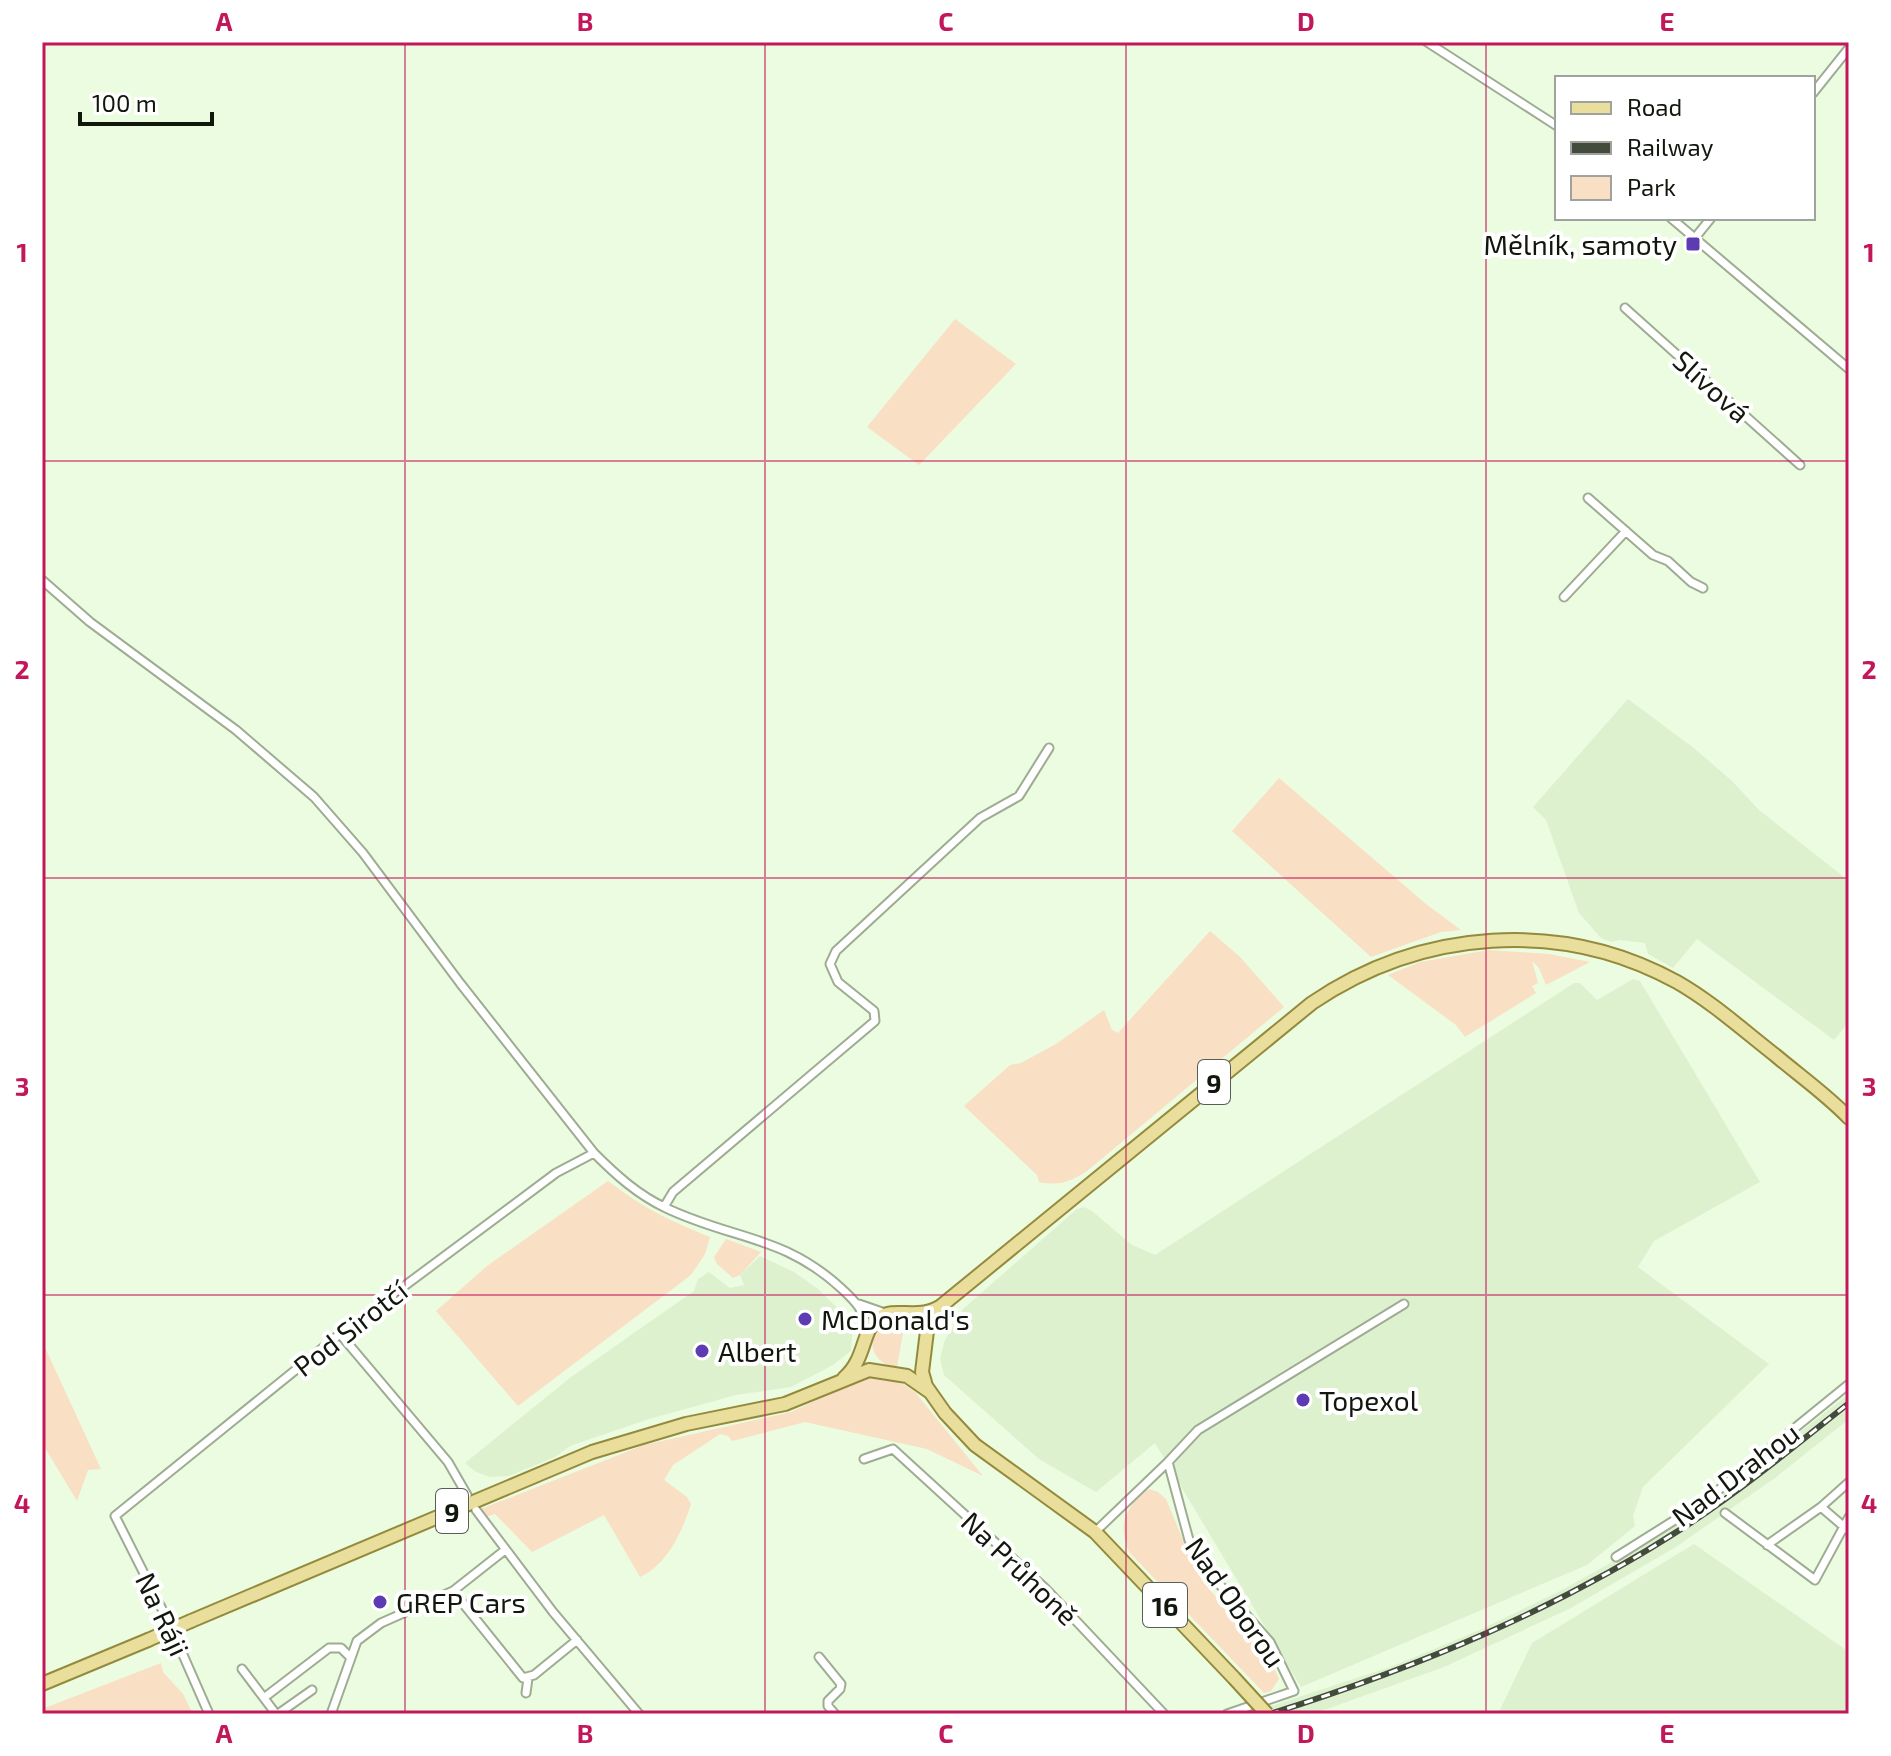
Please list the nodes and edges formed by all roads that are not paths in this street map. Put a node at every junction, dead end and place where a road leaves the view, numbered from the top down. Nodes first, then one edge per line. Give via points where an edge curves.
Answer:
1 (1427, 42) edge
2 (1849, 48) edge
3 (1815, 90) edge
4 (1555, 125) edge
5 (1673, 220) edge
6 (1709, 220) edge
7 (1694, 239) junction
8 (1625, 308) dead end
9 (1849, 369) edge
10 (1800, 465) dead end
11 (1588, 498) dead end
12 (1626, 531) junction
13 (42, 580) edge
14 (1703, 588) dead end
15 (1564, 597) dead end
16 (1049, 748) dead end
17 (1843, 1108) edge
18 (1849, 1118) edge
19 (594, 1153) junction
20 (664, 1207) junction
21 (854, 1300) junction
22 (1404, 1304) dead end
23 (941, 1306) junction
24 (889, 1313) junction
25 (905, 1314) junction
26 (340, 1334) junction
27 (866, 1337) junction
28 (925, 1339) junction
29 (923, 1355) junction
30 (889, 1372) junction
31 (844, 1378) junction
32 (1849, 1384) edge
33 (930, 1392) junction
34 (864, 1459) dead end
35 (1168, 1462) junction
36 (1849, 1482) edge
37 (467, 1495) dead end
38 (1821, 1507) junction
39 (476, 1510) dead end
40 (1725, 1513) dead end
41 (115, 1516) joint
42 (1849, 1517) edge
43 (1846, 1530) edge
44 (1095, 1532) junction
45 (1767, 1545) junction
46 (505, 1550) junction
47 (1616, 1557) dead end
48 (453, 1591) junction
49 (577, 1640) junction
50 (350, 1657) junction
51 (819, 1657) dead end
52 (242, 1669) dead end
53 (528, 1678) junction
54 (42, 1684) edge
55 (312, 1690) dead end
56 (526, 1693) dead end
57 (265, 1697) junction
58 (209, 1714) edge
59 (277, 1714) edge
60 (331, 1714) edge
61 (639, 1714) edge
62 (835, 1714) edge
63 (1164, 1714) edge
64 (1227, 1714) edge
65 (1267, 1714) edge

1 - 4 street
2 - 3 street
5 - 7 street
6 - 7 street
7 - 9 street
8 - 10 street, Slívová
11 - 12 street
12 - 14 street
12 - 15 street
13 - 19 street via 314,797
16 - 20 street via 1019,796 984,814 836,951 830,964 838,982 874,1011 875,1021 673,1192
17 - 18 main road, 9
17 - 23 main road, 9 via 1713,1006 1634,963 1588,948 1529,940 1433,948 1375,968 1312,1003
19 - 20 street via 629,1186
19 - 26 street, Pod Sirotčí via 556,1173
20 - 21 street via 798,1255
21 - 24 street
21 - 27 street via 863,1312
22 - 35 street via 1198,1430
23 - 25 main road, 9
23 - 28 main road, 9
24 - 25 main road, 9
24 - 27 main road via 876,1320
25 - 28 main road via 919,1324
26 - 37 street via 448,1462
26 - 41 street, Pod Sirotčí
27 - 30 main road via 870,1359
27 - 31 main road via 860,1359
28 - 29 main road, 9
29 - 30 main road, 9 via 911,1368
29 - 33 main road, 16 via 922,1372
30 - 31 main road, 9 via 869,1370
30 - 33 main road, 16 via 913,1379
31 - 54 main road, 9, bridge via 785,1404 686,1424 592,1452
32 - 47 street, Nad Drahou via 1705,1501
33 - 44 main road, 16 via 975,1445
34 - 63 street, Na Průhoně via 893,1449 1045,1588
35 - 44 street
35 - 64 street, Nad Oborou via 1189,1540 1206,1569 1270,1642 1294,1691
36 - 38 street
38 - 43 street
38 - 45 street
39 - 46 street
40 - 45 street
41 - 58 street, Na Ráji
42 - 43 street
43 - 45 street via 1815,1580
44 - 65 main road, 16, bridge
46 - 48 street
46 - 49 street
48 - 50 street via 381,1623 357,1641
48 - 53 street via 521,1677
49 - 53 street
49 - 61 street
50 - 57 street via 341,1648 329,1648
50 - 60 street
51 - 62 street via 841,1684 828,1701
52 - 57 street
53 - 56 street
55 - 59 street
57 - 59 street

